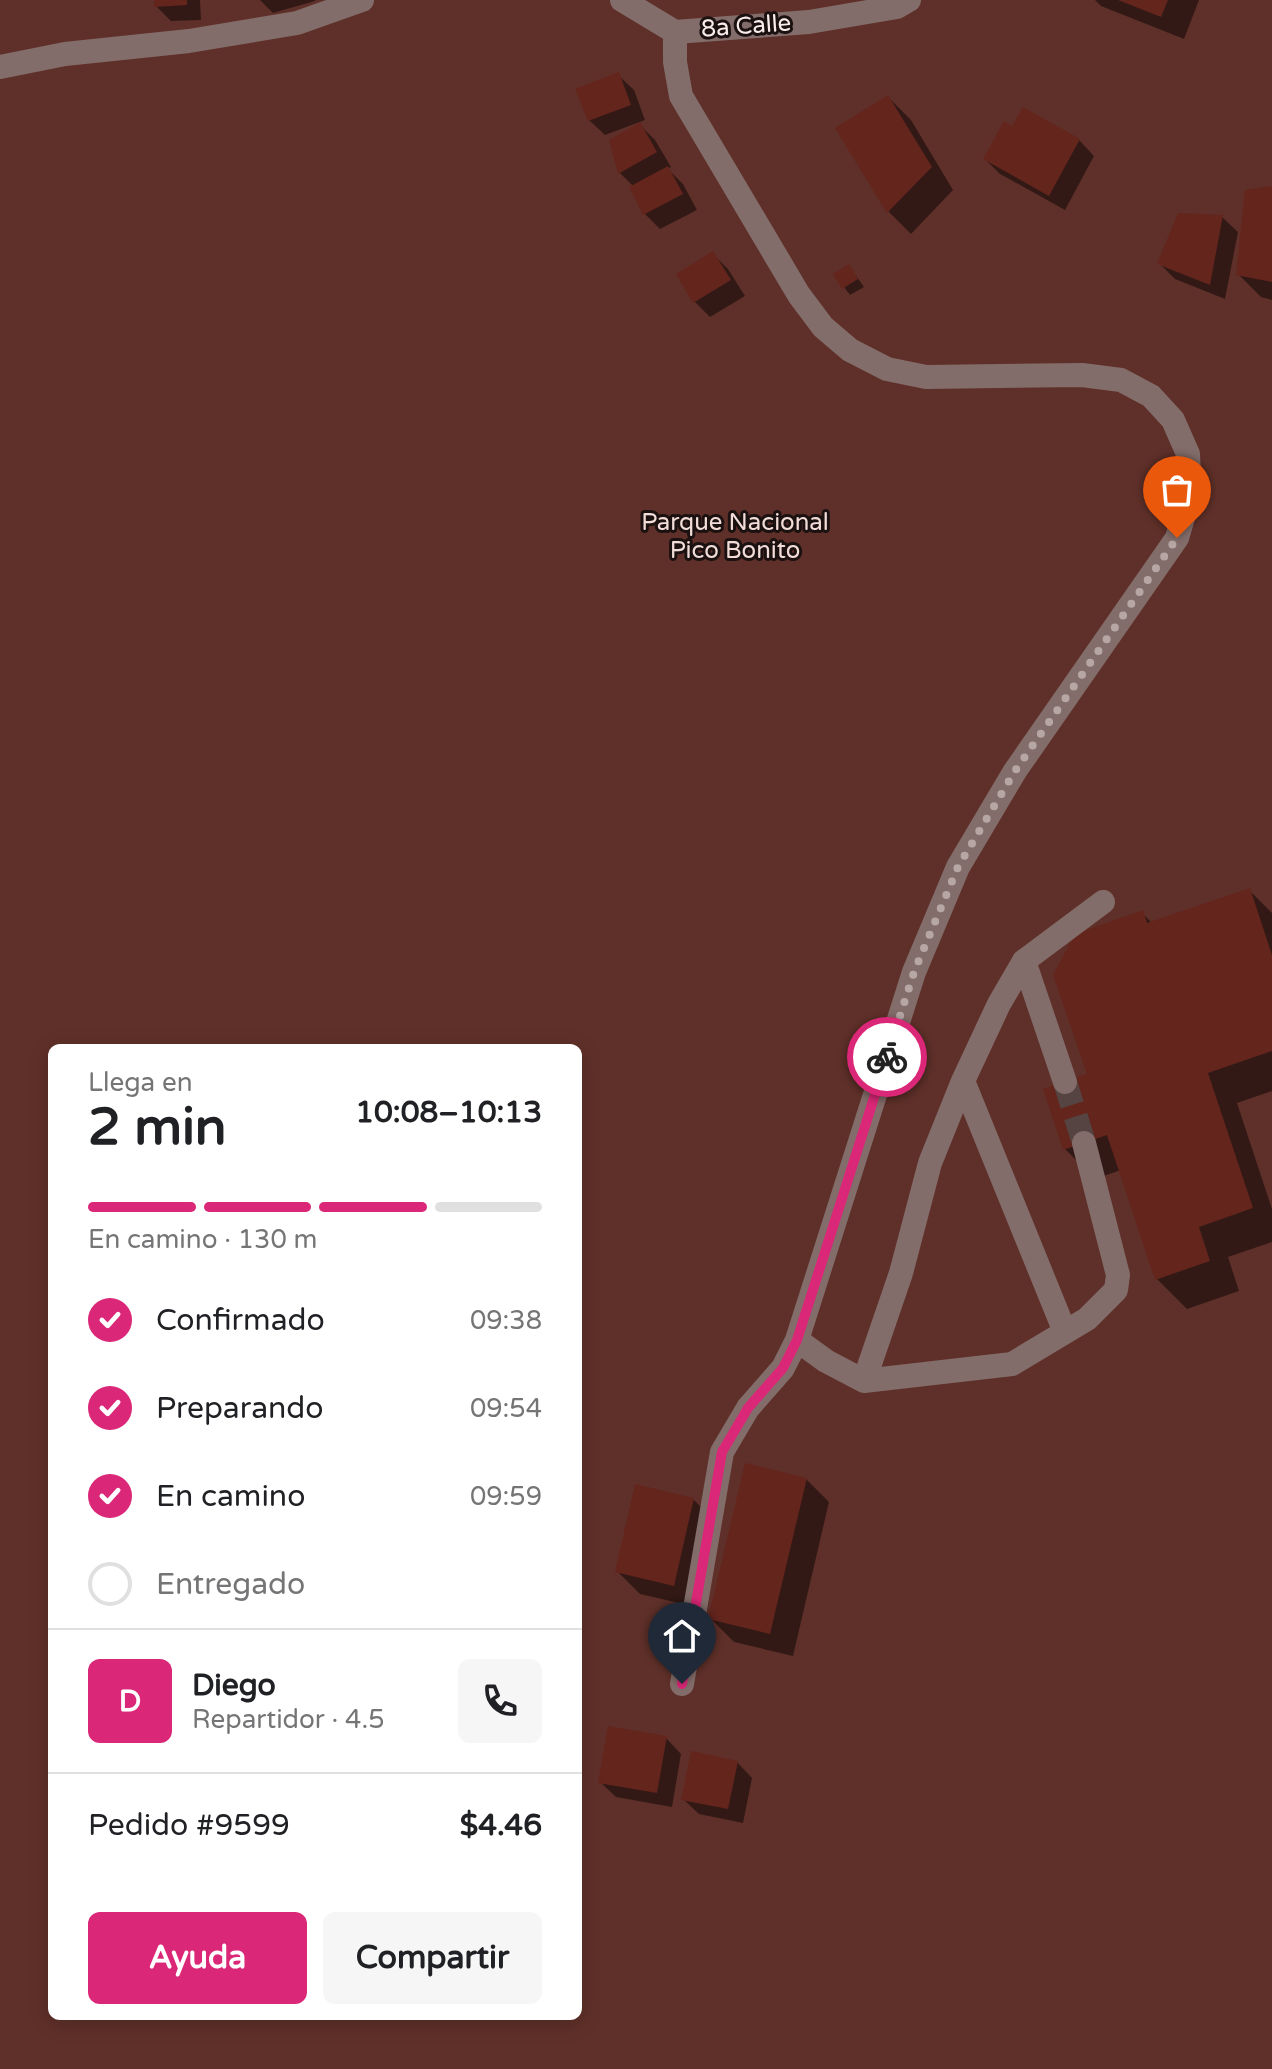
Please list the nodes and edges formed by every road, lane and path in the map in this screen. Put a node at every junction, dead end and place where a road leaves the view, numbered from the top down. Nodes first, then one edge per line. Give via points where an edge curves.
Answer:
1 (362, 0) edge
2 (622, 0) edge
3 (909, 0) edge
4 (675, 32) junction
5 (0, 67) edge
6 (1103, 902) dead end
7 (1024, 961) junction
8 (963, 1081) junction
9 (1065, 1082) tunnel mouth
10 (1084, 1143) tunnel mouth
11 (1065, 1332) junction
12 (797, 1340) junction
13 (864, 1381) junction
14 (682, 1684) dead end

1 - 5 street via 297,23
2 - 4 street
3 - 4 street, 8a Calle via 897,7 809,22
4 - 12 street via 681,96 799,295 823,327 850,350 887,369 926,377 1082,375 1121,380 1151,396 1173,420 1188,454 1190,494 1177,538 1015,771 958,867 914,972
6 - 7 street
7 - 8 street
7 - 9 street
8 - 11 street
8 - 13 street via 930,1163 901,1273
10 - 11 street via 1118,1275 1116,1290
11 - 13 street via 1012,1364
12 - 13 street
12 - 14 street via 722,1452

